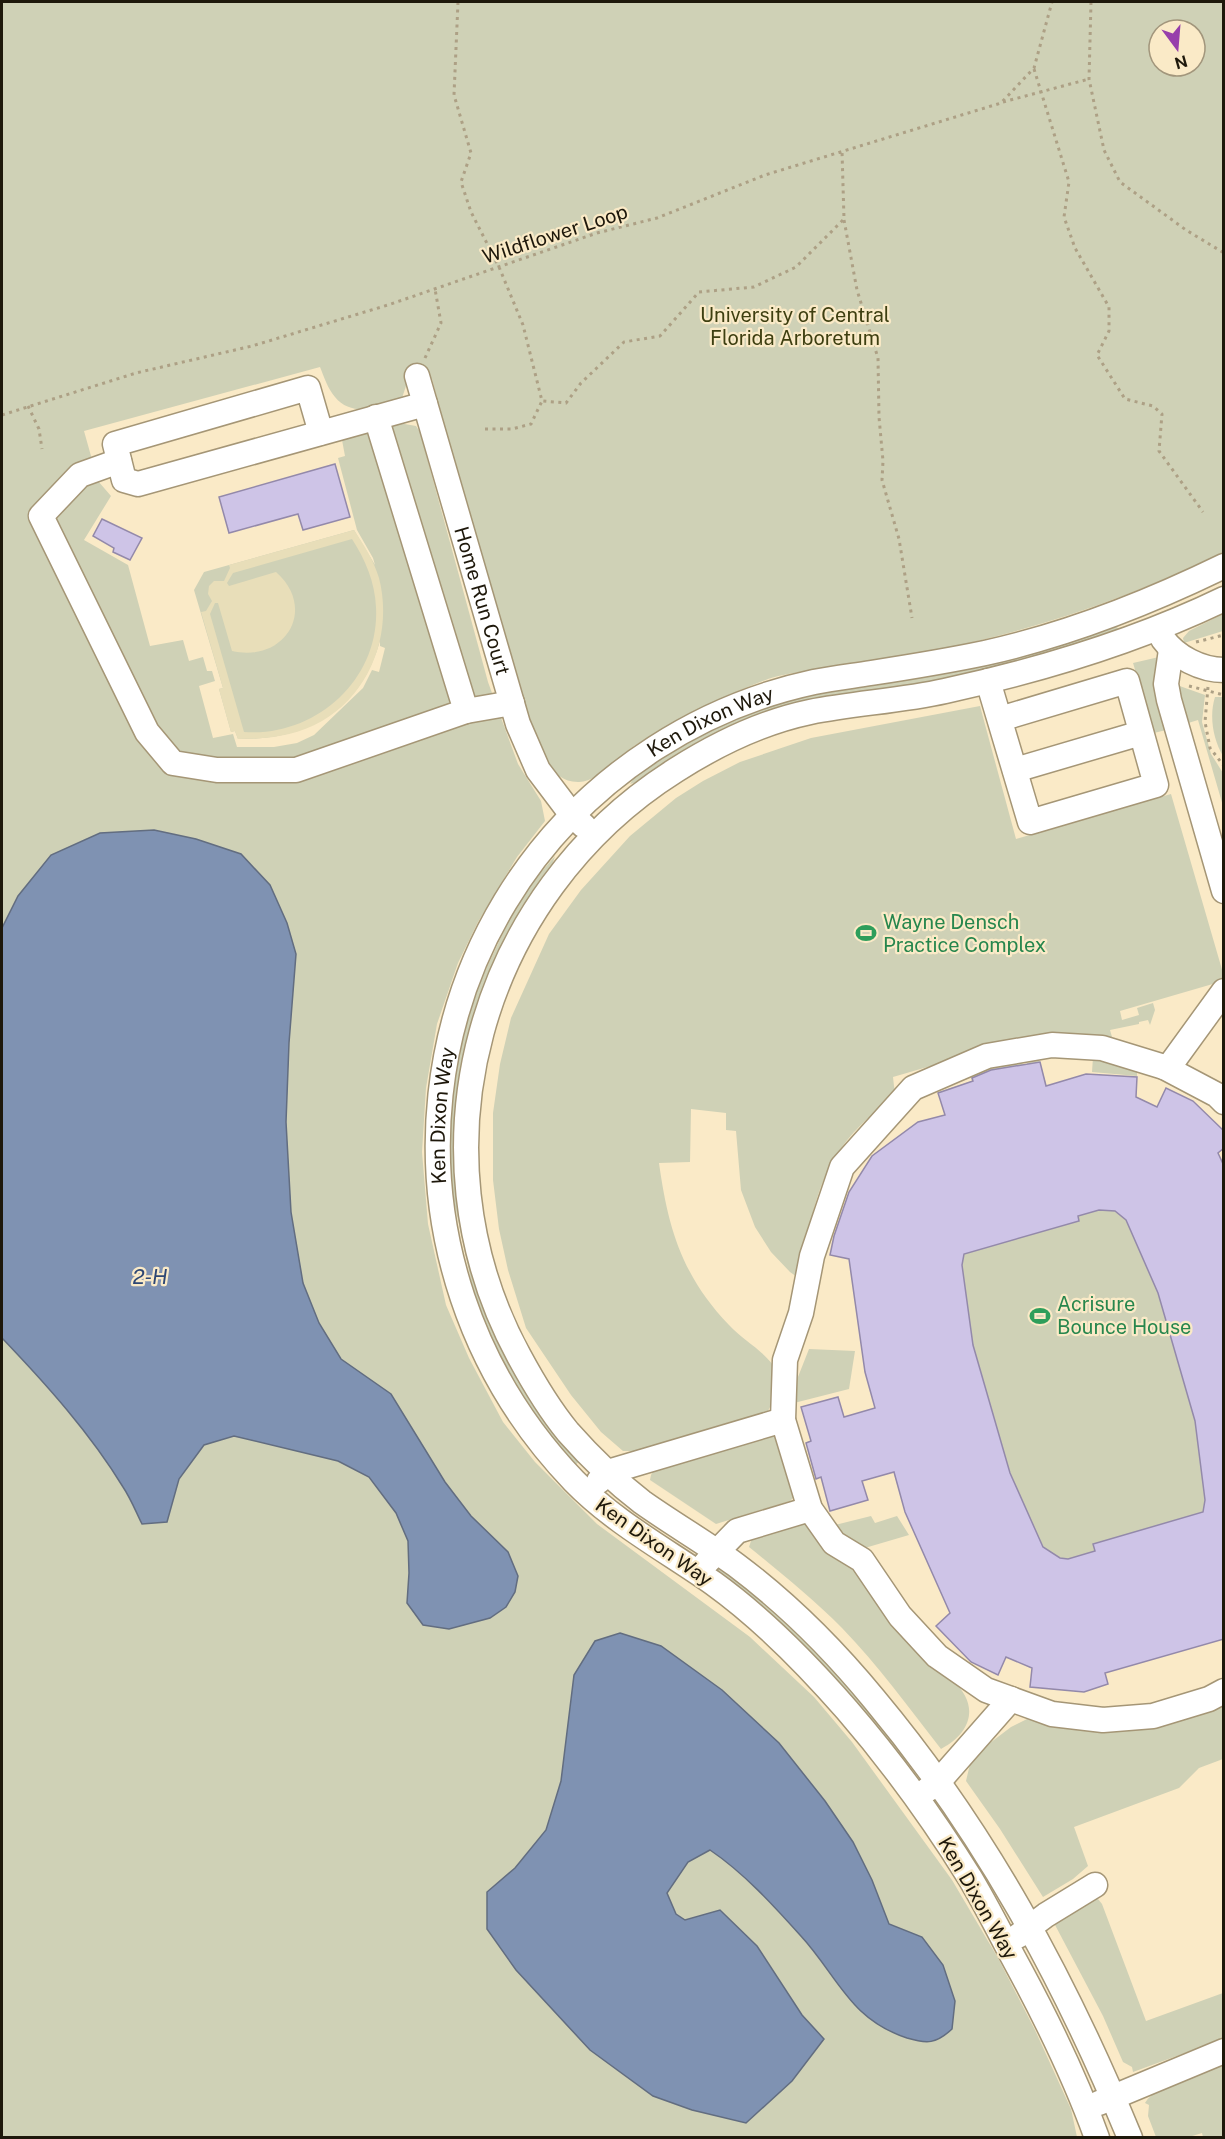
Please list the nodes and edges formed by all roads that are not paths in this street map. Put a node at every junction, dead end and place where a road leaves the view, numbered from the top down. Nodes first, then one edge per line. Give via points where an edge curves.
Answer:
1 (417, 376) road end
2 (425, 404) junction
3 (376, 417) junction
4 (321, 433) junction
5 (119, 461) junction
6 (1224, 566) edge
7 (1224, 598) edge
8 (1144, 602) junction
9 (1155, 628) junction
10 (1180, 648) junction
11 (1213, 677) edge
12 (988, 681) junction
13 (512, 703) junction
14 (466, 711) junction
15 (1000, 719) junction
16 (1142, 733) junction
17 (1014, 770) junction
18 (572, 815) junction
19 (594, 837) junction
20 (1224, 891) edge
21 (1224, 991) edge
22 (1164, 1067) junction
23 (1224, 1102) edge
24 (783, 1420) junction
25 (608, 1472) junction
26 (586, 1493) junction
27 (810, 1509) junction
28 (716, 1552) junction
29 (697, 1573) junction
30 (1224, 1691) edge
31 (1011, 1699) junction
32 (939, 1781) junction
33 (915, 1799) junction
34 (1095, 1885) dead end
35 (1031, 1928) junction
36 (1006, 1944) junction
37 (1224, 2051) edge
38 (1113, 2097) junction
39 (1087, 2109) junction
40 (1097, 2138) edge
41 (1130, 2138) edge

1 - 2 street, Home Run Court
2 - 3 street
2 - 13 street, Home Run Court
3 - 4 street
3 - 14 street
4 - 5 street via 138,484 124,480
4 - 5 street via 308,388 115,444
5 - 14 street via 80,475 41,516 147,732 173,763 218,770 296,770
6 - 8 street, Ken Dixon Way
7 - 9 street, Ken Dixon Way
8 - 9 street
8 - 18 street, Ken Dixon Way via 993,651 814,682 750,700 696,723 655,748 614,776
9 - 10 street
9 - 12 street, Ken Dixon Way via 1055,664
10 - 11 street
10 - 20 street via 1166,684
12 - 15 street
12 - 19 street, Ken Dixon Way via 938,693 808,712 761,726 674,770 628,804
13 - 14 street
13 - 18 street, Home Run Court via 538,770
15 - 16 street via 1127,681
15 - 17 street
16 - 17 street
16 - 17 street via 1156,785 1030,822
18 - 19 street, Home Run Court
18 - 26 street, Ken Dixon Way via 538,853 509,896 468,978 454,1018 444,1070 437,1162 452,1267 466,1312 511,1401
19 - 25 street, Ken Dixon Way via 550,888 524,926 501,971 482,1027 470,1088 465,1146 480,1264 503,1326 531,1378 566,1429
21 - 22 street via 1171,1064
22 - 23 street
22 - 24 street via 1102,1048 1052,1045 987,1056 913,1088 842,1167 812,1256 801,1313 785,1360
24 - 25 street
24 - 27 street
25 - 26 street
25 - 28 street, Ken Dixon Way via 639,1499
26 - 29 street, Ken Dixon Way via 607,1512
27 - 28 street via 736,1532
27 - 31 street via 834,1543 862,1560 900,1616 937,1656 986,1690
28 - 29 street
28 - 32 street, Ken Dixon Way via 791,1610 832,1650
29 - 33 street, Ken Dixon Way via 759,1620 805,1664 850,1714
30 - 31 street via 1153,1716 1103,1720 1052,1714
31 - 32 street
32 - 33 street
32 - 35 street, Ken Dixon Way via 985,1848
33 - 36 street, Ken Dixon Way via 973,1883
34 - 35 street
35 - 36 street
35 - 38 street, Ken Dixon Way
36 - 39 street, Ken Dixon Way via 1048,2022
37 - 38 street
38 - 39 street
38 - 41 street, Ken Dixon Way
39 - 40 street, Ken Dixon Way

